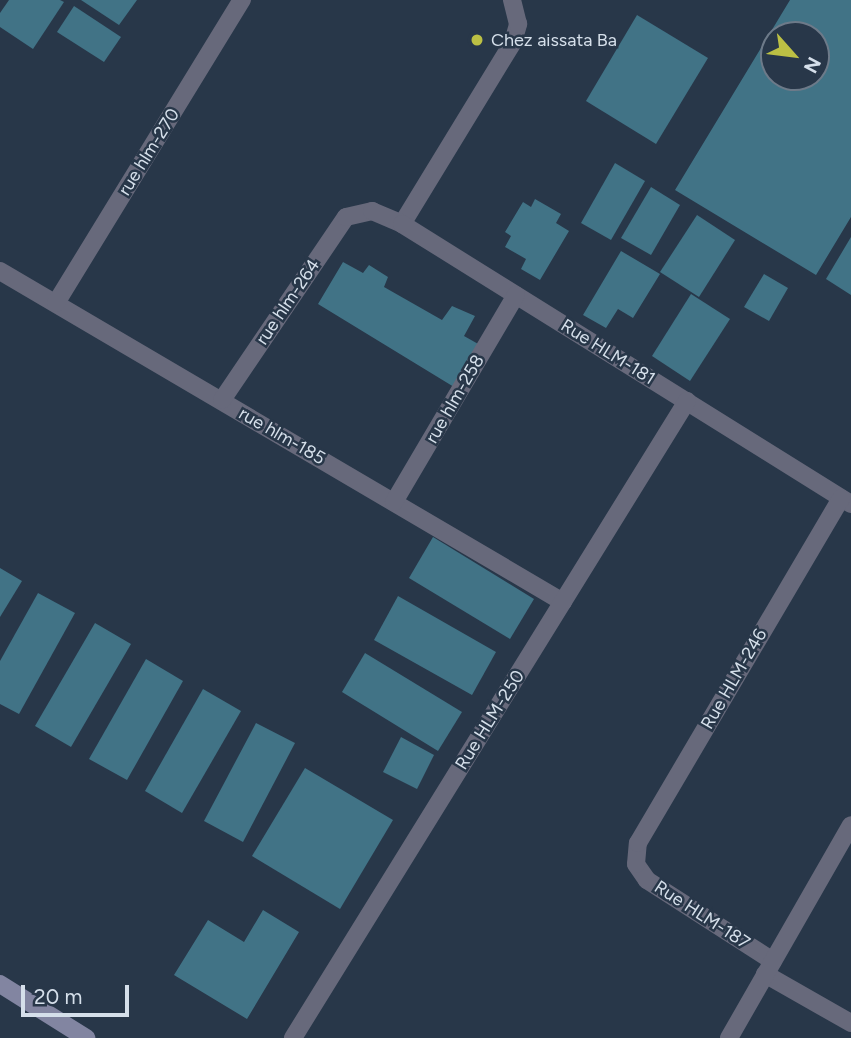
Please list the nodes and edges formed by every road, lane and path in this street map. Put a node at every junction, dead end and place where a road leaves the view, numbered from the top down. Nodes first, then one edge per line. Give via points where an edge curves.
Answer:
1 (242, 0) edge
2 (512, 0) edge
3 (361, 212) joint
4 (402, 224) junction
5 (0, 271) edge
6 (516, 295) junction
7 (56, 303) junction
8 (222, 401) junction
9 (687, 401) junction
10 (846, 501) edge
11 (394, 502) junction
12 (563, 602) junction
13 (851, 825) edge
14 (636, 864) joint
15 (769, 967) junction
16 (0, 984) edge
17 (851, 1023) edge
18 (86, 1038) edge
19 (293, 1038) edge
20 (729, 1038) edge

1 - 7 street, rue hlm-270
2 - 4 street via 518,24 513,42
3 - 4 street, Rue HLM-181 via 372,211
3 - 8 street, rue hlm-264 via 346,218
4 - 6 street, Rue HLM-181
5 - 7 street, rue hlm-185
6 - 9 street, Rue HLM-181
6 - 11 street, rue hlm-258
7 - 8 street, rue hlm-185
8 - 11 street, rue hlm-185
9 - 10 street, Rue HLM-181
9 - 12 street, Rue HLM-250
10 - 14 street, Rue HLM-246 via 638,843
11 - 12 street, rue hlm-185
12 - 19 street, Rue HLM-250
13 - 15 street
14 - 15 street, Rue HLM-187 via 647,880
15 - 17 street, Rue HLM-187
15 - 20 street
16 - 18 street

